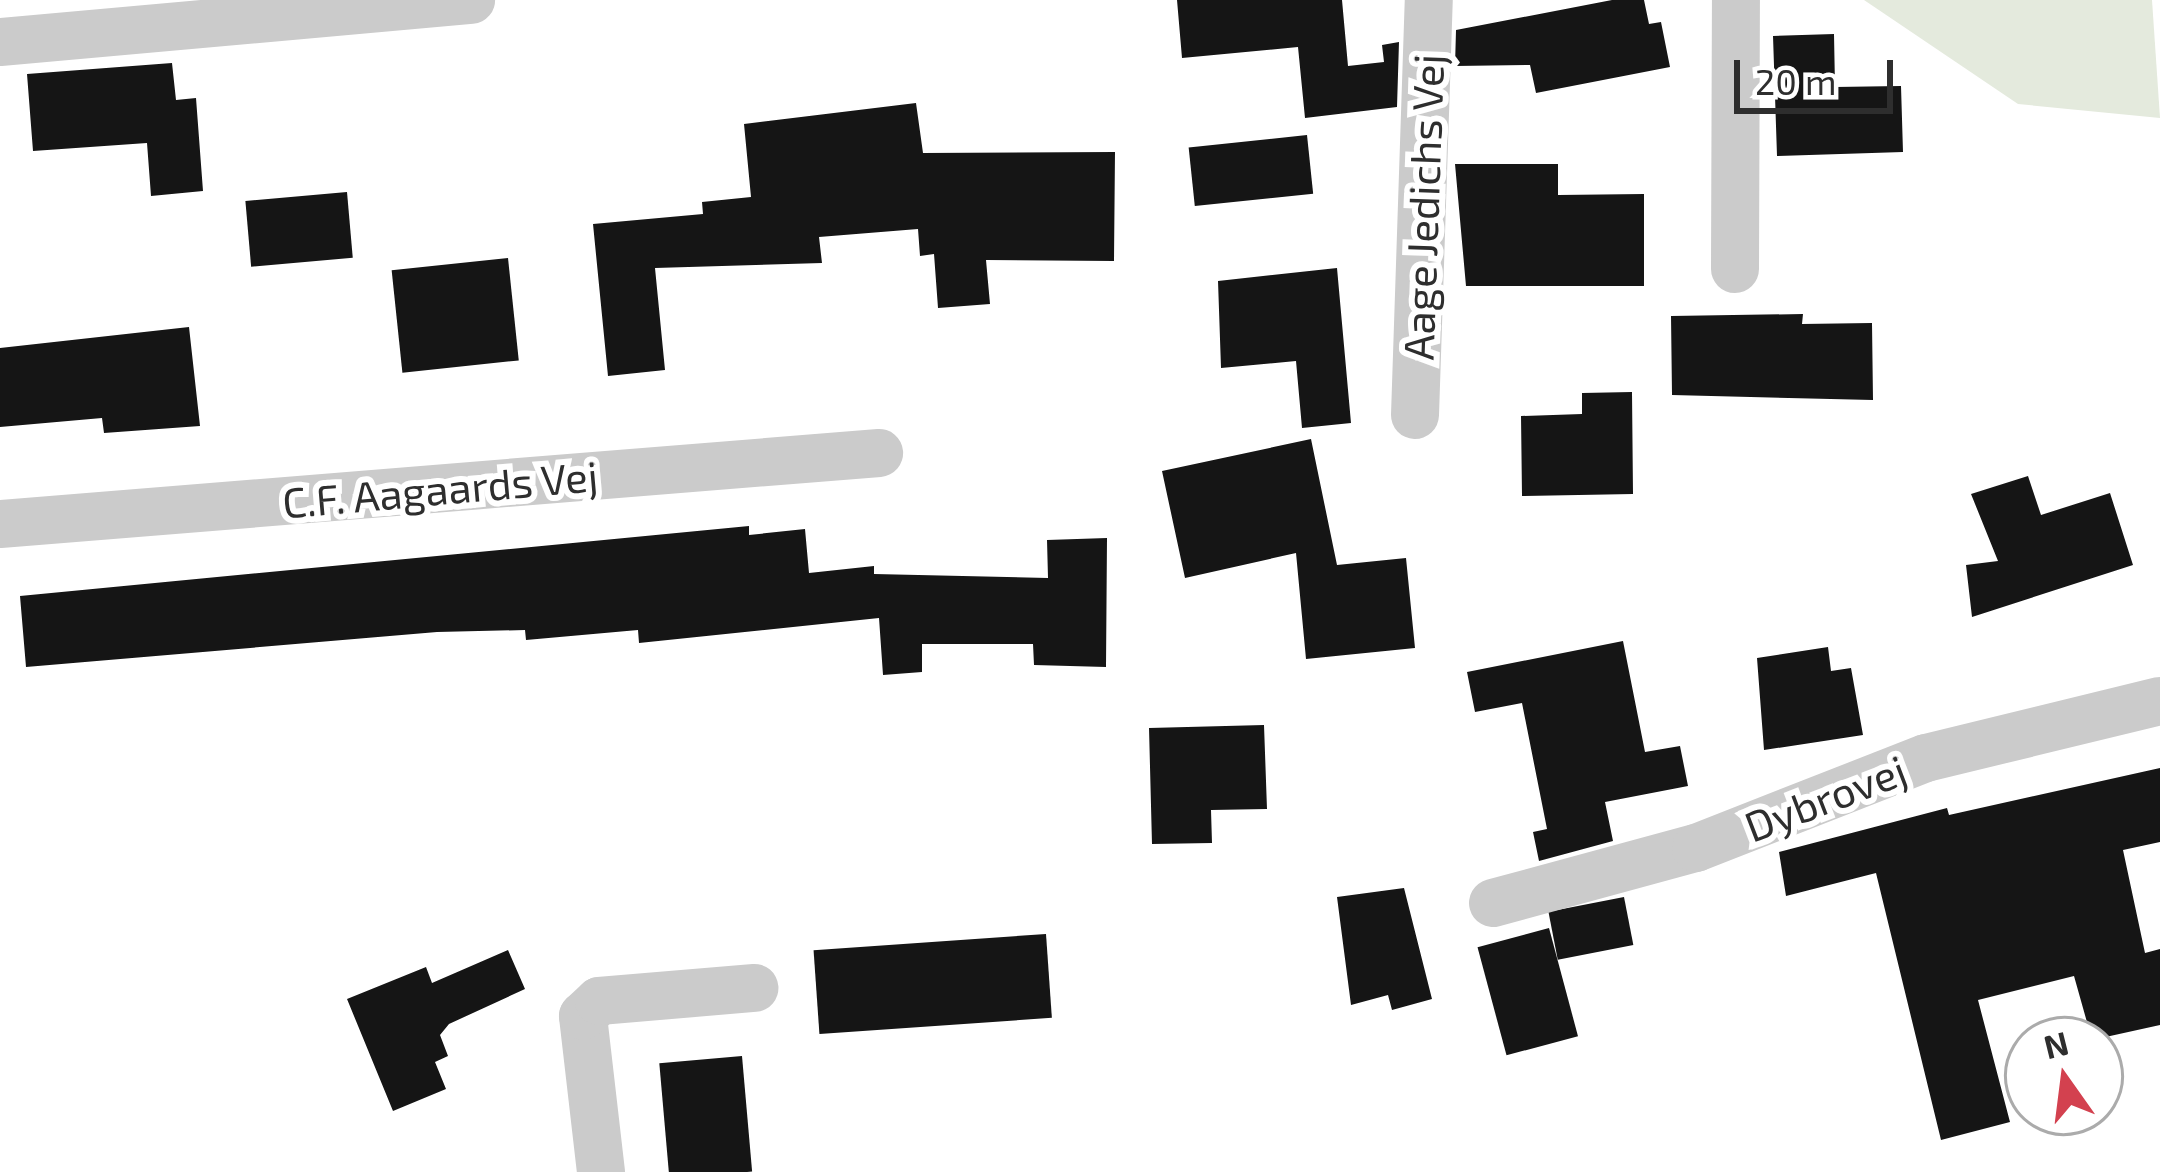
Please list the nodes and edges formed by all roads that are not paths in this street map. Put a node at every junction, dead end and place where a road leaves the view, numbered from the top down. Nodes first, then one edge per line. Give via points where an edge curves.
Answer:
1 (471, 0) edge
2 (1429, 0) edge
3 (1736, 0) edge
4 (0, 42) edge
5 (1735, 268) dead end
6 (1415, 415) dead end
7 (879, 453) dead end
8 (0, 524) edge
9 (2160, 701) edge
10 (1492, 903) dead end
11 (754, 988) dead end
12 (601, 1172) edge

1 - 4 street
2 - 6 street, Aage Jedichs Vej
3 - 5 street
7 - 8 street, C.F. Aagaards Vej
9 - 10 street, Dybrovej via 1926,758 1696,848
11 - 12 street via 598,1001 583,1016

